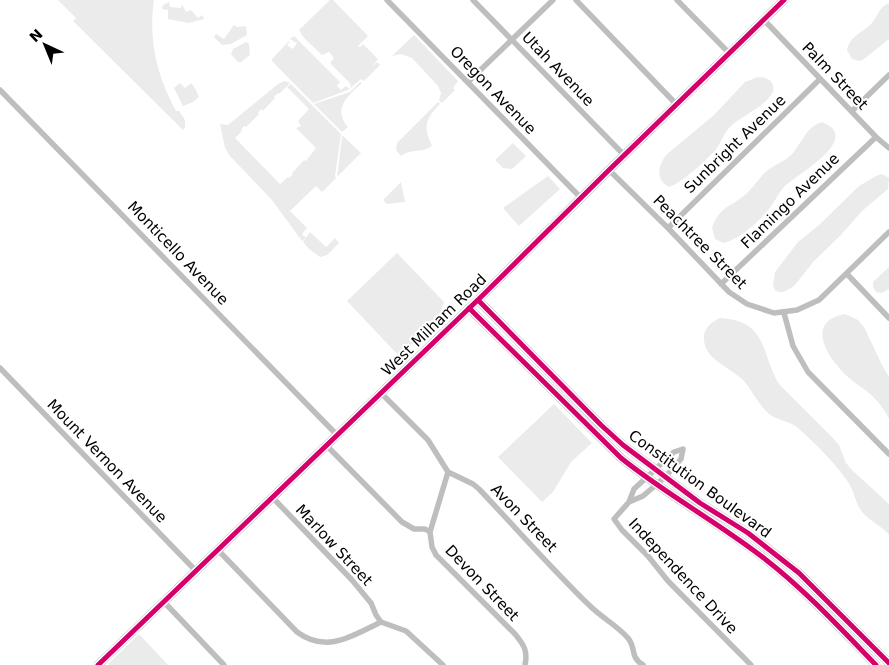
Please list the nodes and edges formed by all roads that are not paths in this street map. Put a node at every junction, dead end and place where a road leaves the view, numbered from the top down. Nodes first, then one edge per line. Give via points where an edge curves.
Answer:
1 (387, 0) edge
2 (473, 0) edge
3 (553, 0) edge
4 (576, 0) edge
5 (676, 0) edge
6 (781, 1) edge
7 (764, 20) junction
8 (513, 40) junction
9 (729, 54) junction
10 (889, 76) edge
11 (820, 79) junction
12 (468, 82) junction
13 (0, 90) edge
14 (676, 105) junction
15 (852, 111) junction
16 (876, 137) junction
17 (889, 148) edge
18 (624, 155) junction
19 (609, 170) junction
20 (581, 198) junction
21 (668, 228) junction
22 (889, 232) edge
23 (847, 274) junction
24 (721, 284) junction
25 (478, 300) junction
26 (470, 308) junction
27 (784, 313) junction
28 (889, 318) edge
29 (0, 368) edge
30 (381, 393) junction
31 (337, 435) junction
32 (327, 446) junction
33 (889, 454) edge
34 (655, 470) junction
35 (448, 472) junction
36 (665, 477) junction
37 (646, 478) junction
38 (656, 485) junction
39 (272, 498) junction
40 (629, 502) junction
41 (430, 532) junction
42 (218, 550) junction
43 (196, 571) junction
44 (164, 602) junction
45 (381, 622) junction
46 (889, 663) edge
47 (638, 664) edge
48 (98, 665) edge
49 (224, 665) edge
50 (443, 665) edge
51 (525, 665) edge
52 (751, 665) edge
53 (876, 665) edge

1 - 12 street, Oregon Avenue
2 - 8 street, Utah Avenue
3 - 8 street
4 - 14 street
5 - 9 street
6 - 7 street, West Milham Road
7 - 9 street, West Milham Road
7 - 11 street, Palm Street
8 - 12 street
8 - 18 street, Utah Avenue
9 - 14 street, West Milham Road
10 - 15 street
11 - 15 street, Palm Street
11 - 21 street, Sunbright Avenue
12 - 20 street, Oregon Avenue
13 - 31 street, Monticello Avenue
14 - 18 street, West Milham Road
15 - 16 street, Palm Street
16 - 17 street, Palm Street
16 - 24 street, Flamingo Avenue
18 - 19 street, West Milham Road
19 - 20 street, West Milham Road
19 - 21 street, Peachtree Street
20 - 25 street, West Milham Road
21 - 24 street, Peachtree Street
22 - 23 street
23 - 27 street via 819,300
23 - 28 street
24 - 27 street, Peachtree Street via 747,304
25 - 26 street, West Milham Road
25 - 34 street, Constitution Boulevard via 601,425
26 - 30 street, West Milham Road
26 - 37 street, Constitution Boulevard via 570,409
27 - 33 street via 793,346 808,372
29 - 43 street, Mount Vernon Avenue
30 - 31 street, West Milham Road
30 - 35 street via 428,440
31 - 32 street, West Milham Road
32 - 39 street, West Milham Road
32 - 41 street via 402,522 414,529
34 - 36 street, Constitution Boulevard
34 - 36 street, Independence Drive via 674,452 683,449 681,459
34 - 37 street, Independence Drive
35 - 41 street
35 - 47 street, Avon Street via 479,489 589,605 626,635 632,642 633,656
36 - 38 street, Independence Drive
36 - 46 street, Constitution Boulevard via 748,533 799,573
37 - 38 street, Constitution Boulevard
37 - 40 street, Independence Drive via 634,489
38 - 40 street, Independence Drive via 638,500
38 - 53 street, Constitution Boulevard via 732,534 800,587
39 - 42 street, West Milham Road
39 - 45 street, Marlow Street via 352,580 371,603
40 - 52 street, Independence Drive via 614,519 622,530
41 - 51 street, Devon Street via 436,555 524,646
42 - 43 street, West Milham Road
42 - 45 street via 297,632 315,642 345,639
43 - 44 street, West Milham Road
44 - 48 street, West Milham Road
44 - 49 street
45 - 50 street via 406,631

